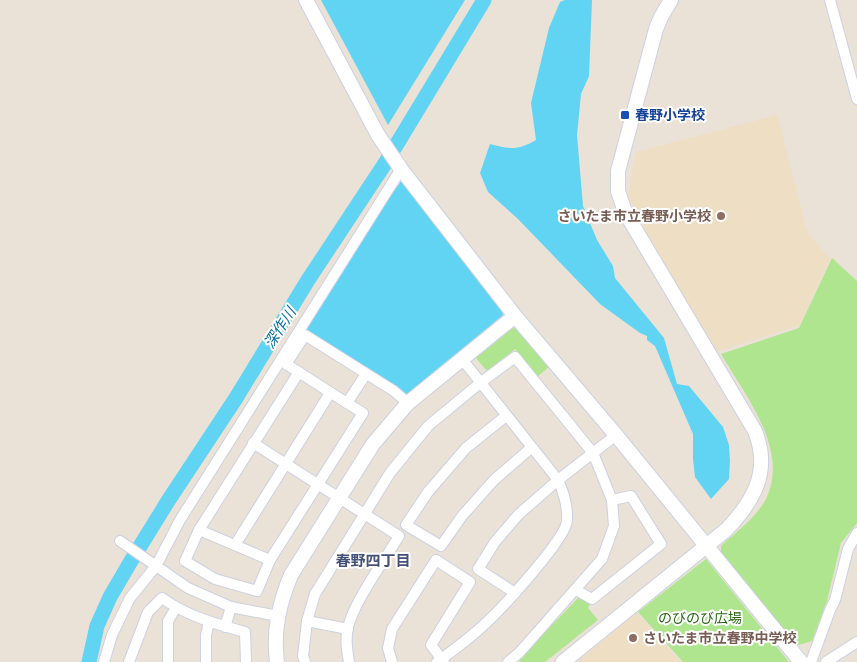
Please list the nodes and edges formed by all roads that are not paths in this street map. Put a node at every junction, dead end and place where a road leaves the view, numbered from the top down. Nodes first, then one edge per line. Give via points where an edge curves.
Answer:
1 (306, 0) edge
2 (671, 0) edge
3 (830, 0) edge
4 (857, 99) edge
5 (401, 169) junction
6 (515, 316) junction
7 (462, 359) junction
8 (298, 372) junction
9 (366, 374) junction
10 (480, 383) junction
11 (330, 393) junction
12 (347, 404) junction
13 (408, 404) junction
14 (506, 416) junction
15 (616, 435) junction
16 (253, 443) junction
17 (531, 448) junction
18 (593, 453) junction
19 (285, 464) junction
20 (558, 480) junction
21 (317, 484) junction
22 (340, 498) junction
23 (612, 500) junction
24 (365, 514) junction
25 (199, 530) junction
26 (857, 533) edge
27 (120, 541) dead end
28 (235, 545) junction
29 (706, 547) junction
30 (853, 551) edge
31 (270, 560) junction
32 (156, 566) junction
33 (214, 579) junction
34 (576, 590) junction
35 (515, 593) junction
36 (206, 596) junction
37 (231, 607) junction
38 (176, 608) junction
39 (278, 616) junction
40 (209, 622) junction
41 (307, 622) junction
42 (225, 627) junction
43 (348, 629) junction
44 (857, 642) edge
45 (441, 661) edge
46 (104, 662) edge
47 (129, 662) edge
48 (168, 662) edge
49 (206, 662) edge
50 (246, 662) edge
51 (276, 662) edge
52 (305, 662) edge
53 (349, 662) edge
54 (392, 662) edge
55 (508, 662) edge
56 (563, 662) edge
57 (801, 662) edge
58 (811, 662) edge
59 (826, 662) edge

1 - 5 street via 378,135
2 - 29 street via 661,17 651,49 618,170 618,191 625,212 760,442 762,456 754,494 740,515
3 - 4 street
5 - 6 street
5 - 32 street via 180,520
6 - 7 street
6 - 15 street
7 - 10 street
7 - 13 street
8 - 9 street via 286,364 305,335
8 - 11 street
8 - 16 street
9 - 12 street
9 - 13 street
10 - 14 street
10 - 18 street via 515,357
10 - 24 street via 428,426 390,473
11 - 12 street
11 - 19 street
12 - 21 street via 363,413
13 - 22 street via 373,444
14 - 17 street
14 - 17 street via 466,448 428,492 406,525 441,546 494,480
15 - 18 street
15 - 29 street
16 - 19 street
16 - 25 street
17 - 20 street
18 - 20 street
18 - 23 street
19 - 21 street
19 - 28 street
20 - 35 street via 566,498 567,522 557,542
20 - 35 street via 518,515 478,569
21 - 22 street
21 - 31 street
22 - 24 street
22 - 39 street via 291,575
23 - 34 street via 614,526 602,559
23 - 34 street via 631,496 661,544 592,599
24 - 41 street via 316,594
24 - 43 street via 399,536 355,609
25 - 28 street
25 - 33 street via 185,562
26 - 30 street
27 - 32 street
28 - 31 street
29 - 56 street
29 - 57 street
30 - 58 street
31 - 33 street via 257,591
32 - 36 street
32 - 46 street via 130,598 112,635
33 - 36 street
34 - 55 street
35 - 45 street via 486,624
36 - 37 street
37 - 39 street
37 - 42 street
38 - 40 street
38 - 47 street via 162,598 148,612
38 - 48 street via 168,621
39 - 51 street
40 - 42 street
40 - 49 street
41 - 43 street
41 - 52 street
42 - 50 street via 245,632
43 - 53 street via 346,646
44 - 59 street
45 - 54 street via 431,645 470,582 436,560 392,629 388,648

